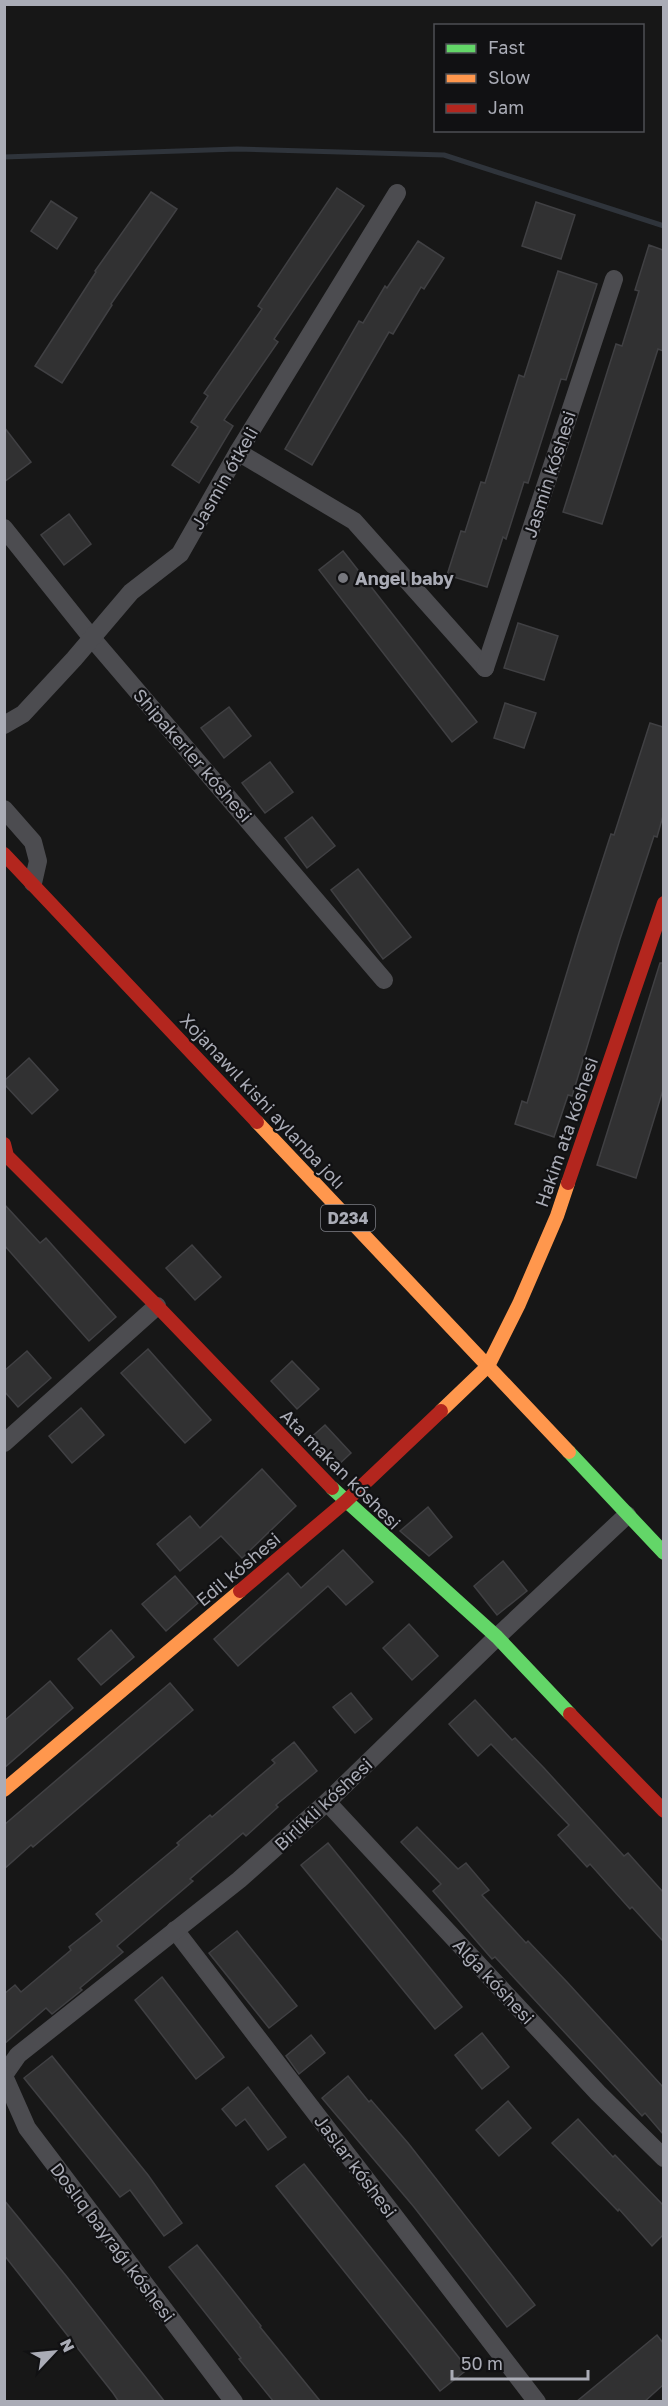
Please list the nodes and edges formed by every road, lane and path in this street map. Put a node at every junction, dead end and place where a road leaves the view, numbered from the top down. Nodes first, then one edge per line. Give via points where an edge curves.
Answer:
1 (398, 193) dead end
2 (614, 279) dead end
3 (238, 452) junction
4 (4, 528) edge
5 (92, 637) junction
6 (4, 725) edge
7 (4, 809) edge
8 (4, 854) edge
9 (4, 865) edge
10 (33, 883) junction
11 (663, 903) edge
12 (384, 980) dead end
13 (4, 1144) edge
14 (8, 1164) edge
15 (157, 1306) junction
16 (488, 1366) junction
17 (4, 1443) edge
18 (345, 1503) junction
19 (627, 1515) junction
20 (663, 1553) edge
21 (497, 1637) junction
22 (4, 1790) edge
23 (327, 1802) junction
24 (663, 1811) edge
25 (176, 1930) junction
26 (4, 2076) edge
27 (663, 2158) edge
28 (234, 2402) edge
29 (537, 2402) edge

1 - 3 street, Jasmin ótkeli
2 - 3 street, Jasmin kóshesi via 484,668 354,520
3 - 5 street, Jasmin ótkeli via 180,554 131,592
4 - 5 street, Shipakerler kóshesi
5 - 6 street, Jasmin ótkeli via 22,714
5 - 12 street, Shipakerler kóshesi
7 - 10 street via 33,842 39,861
8 - 10 street, Xojanawıl kishi aylanba jolı / D234
9 - 10 street, Xojanawıl kishi aylanba jolı / D234
10 - 16 street, Xojanawıl kishi aylanba jolı / D234
11 - 16 street, Hakim ata kóshesi via 557,1216
13 - 14 street, Ata makan kóshesi
14 - 15 street, Ata makan kóshesi
15 - 17 street
15 - 18 street, Ata makan kóshesi
16 - 18 street, Edil kóshesi
16 - 19 street, Xojanawıl kishi aylanba jolı / D234
18 - 21 street, Ata makan kóshesi
18 - 22 street, Edil kóshesi
19 - 20 street, Xojanawıl kishi aylanba jolı / D234
19 - 21 street, Birlikli kóshesi
21 - 23 street, Birlikli kóshesi
21 - 24 street, Ata makan kóshesi
23 - 25 street, Birlikli kóshesi
23 - 27 street, Alǵa kóshesi
25 - 26 street, Birlikli kóshesi via 18,2055
25 - 29 street, Jaslar kóshesi
26 - 28 street, Doslıq bayraǵı kóshesi via 27,2128

